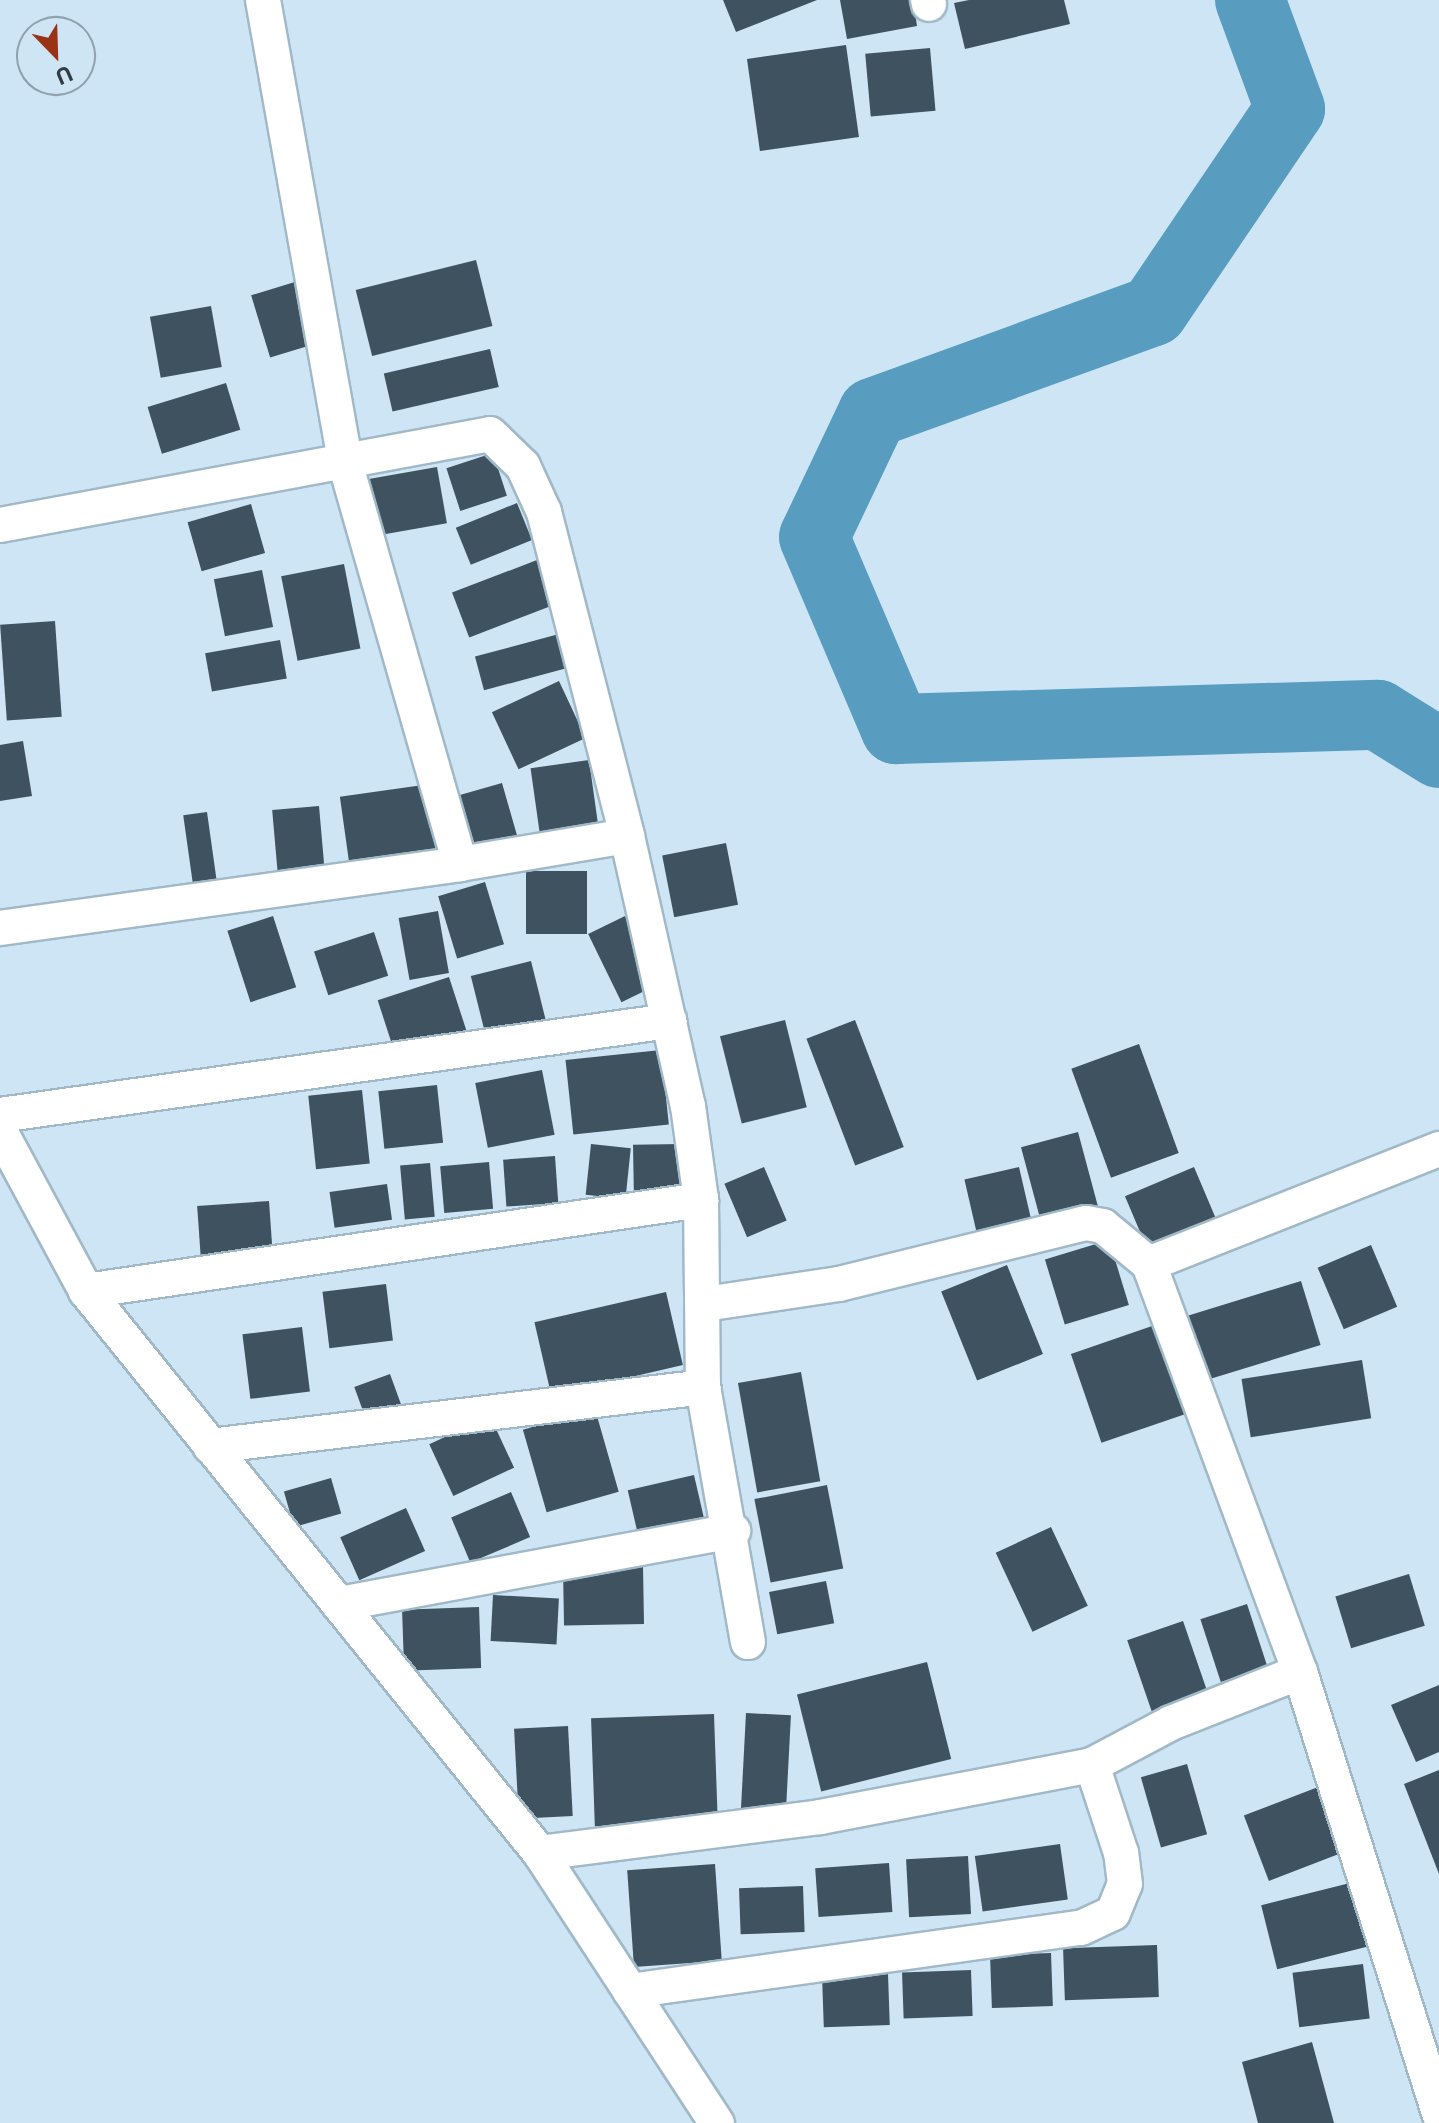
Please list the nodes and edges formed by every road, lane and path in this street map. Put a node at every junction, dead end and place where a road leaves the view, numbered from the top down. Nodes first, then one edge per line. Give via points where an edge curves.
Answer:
1 (263, 0) edge
2 (346, 466) junction
3 (0, 525) edge
4 (627, 836) junction
5 (460, 864) junction
6 (0, 928) edge
7 (669, 1021) junction
8 (0, 1115) edge
9 (0, 1131) edge
10 (1439, 1149) edge
11 (701, 1200) junction
12 (1149, 1264) junction
13 (86, 1291) junction
14 (705, 1304) junction
15 (703, 1387) junction
16 (210, 1446) junction
17 (733, 1531) junction
18 (339, 1604) junction
19 (748, 1642) dead end
20 (1300, 1672) junction
21 (1092, 1765) junction
22 (540, 1853) junction
23 (630, 1991) junction
24 (1439, 2114) edge
25 (717, 2123) edge

1 - 2 street
2 - 3 street
2 - 4 street via 490,434 523,466 544,512
2 - 5 street
4 - 5 street
4 - 7 street
5 - 6 street
7 - 8 street
7 - 11 street
9 - 13 street
10 - 12 street
11 - 13 street
11 - 14 street
12 - 14 street via 1103,1226 1086,1223 839,1284
12 - 20 street
13 - 16 street
14 - 15 street
15 - 16 street
15 - 17 street
16 - 18 street
17 - 18 street
17 - 19 street
18 - 22 street
20 - 21 street via 1171,1723
20 - 24 street
21 - 22 street via 820,1817
21 - 23 street via 1121,1853 1125,1884 1113,1913 1081,1928
22 - 23 street
23 - 25 street

